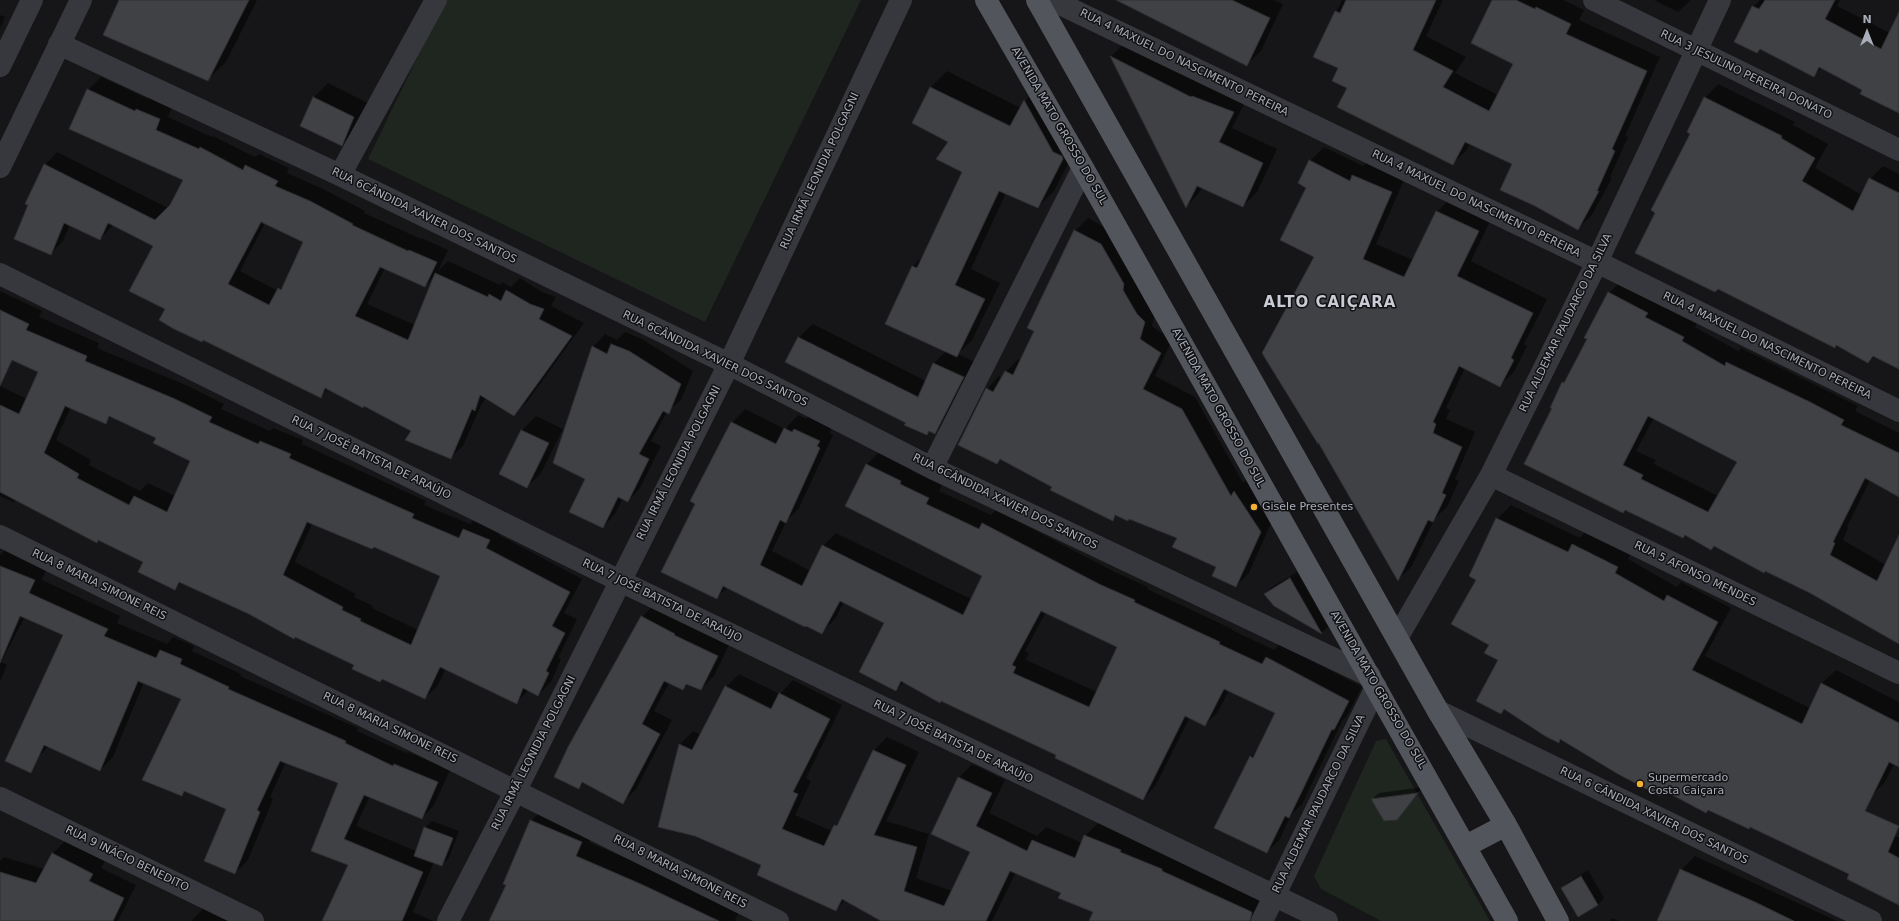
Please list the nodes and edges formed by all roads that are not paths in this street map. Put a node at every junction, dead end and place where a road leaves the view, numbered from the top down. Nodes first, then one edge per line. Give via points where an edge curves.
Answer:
1 (32, 0) edge
2 (81, 0) edge
3 (436, 0) edge
4 (901, 0) edge
5 (986, 0) edge
6 (1038, 0) edge
7 (1052, 0) edge
8 (1594, 0) edge
9 (1720, 0) edge
10 (59, 44) junction
11 (1698, 50) junction
12 (0, 66) edge
13 (5, 142) edge
14 (1899, 150) edge
15 (0, 167) edge
16 (1083, 168) junction
17 (340, 175) junction
18 (1597, 262) junction
19 (0, 274) edge
20 (729, 364) junction
21 (1899, 411) edge
22 (932, 468) junction
23 (1491, 475) junction
24 (0, 536) edge
25 (620, 581) junction
26 (1397, 638) junction
27 (1899, 673) edge
28 (1373, 682) junction
29 (1438, 711) junction
30 (516, 790) junction
31 (0, 798) edge
32 (1506, 825) junction
33 (1466, 846) junction
34 (1274, 895) junction
35 (253, 921) edge
36 (448, 921) edge
37 (778, 921) edge
38 (1262, 921) edge
39 (1327, 921) edge
40 (1507, 921) edge
41 (1558, 921) edge
42 (1870, 921) edge

1 - 12 street
2 - 10 street
3 - 17 street
4 - 20 street, RUA IRMÃ LEONIDIA POLGAGNI
5 - 16 main road, AVENIDA MATO GROSSO DO SUL
6 - 26 main road
7 - 18 street, RUA 4 MAXUEL DO NASCIMENTO PEREIRA
8 - 11 street, RUA 3 JESULINO PEREIRA DONATO
9 - 11 street, RUA ALDEMAR PAUDARCO DA SILVA
10 - 13 street
10 - 17 street, RUA 6CÂNDIDA XAVIER DOS SANTOS
11 - 14 street, RUA 3 JESULINO PEREIRA DONATO
11 - 18 street, RUA ALDEMAR PAUDARCO DA SILVA
13 - 15 street
16 - 22 street
16 - 28 main road, AVENIDA MATO GROSSO DO SUL
17 - 20 street, RUA 6CÂNDIDA XAVIER DOS SANTOS
18 - 21 street, RUA 4 MAXUEL DO NASCIMENTO PEREIRA
18 - 23 street, RUA ALDEMAR PAUDARCO DA SILVA
19 - 25 street, RUA 7 JOSÉ BATISTA DE ARAÚJO
20 - 22 street, RUA 6CÂNDIDA XAVIER DOS SANTOS
20 - 25 street, RUA IRMÃ LEONIDIA POLGAGNI
22 - 28 street, RUA 6CÂNDIDA XAVIER DOS SANTOS
23 - 26 street, RUA ALDEMAR PAUDARCO DA SILVA
23 - 27 street, RUA 5 AFONSO MENDES
24 - 30 street, RUA 8 MARIA SIMONE REIS
25 - 30 street, RUA IRMÃ LEONIDIA POLGAGNI
25 - 34 street, RUA 7 JOSÉ BATISTA DE ARAÚJO
26 - 29 main road
28 - 33 main road, AVENIDA MATO GROSSO DO SUL
28 - 34 street, RUA ALDEMAR PAUDARCO DA SILVA
29 - 32 main road
29 - 42 street, RUA 6 CÂNDIDA XAVIER DOS SANTOS
30 - 36 street, RUA IRMÃ LEONIDIA POLGAGNI
30 - 37 street, RUA 8 MARIA SIMONE REIS
31 - 35 street, RUA 9 INÁCIO BENEDITO
32 - 33 main road
32 - 41 main road
33 - 40 main road, AVENIDA MATO GROSSO DO SUL
34 - 38 street, RUA ALDEMAR PAUDARCO DA SILVA
34 - 39 street, RUA 7 JOSÉ BATISTA DE ARAÚJO

